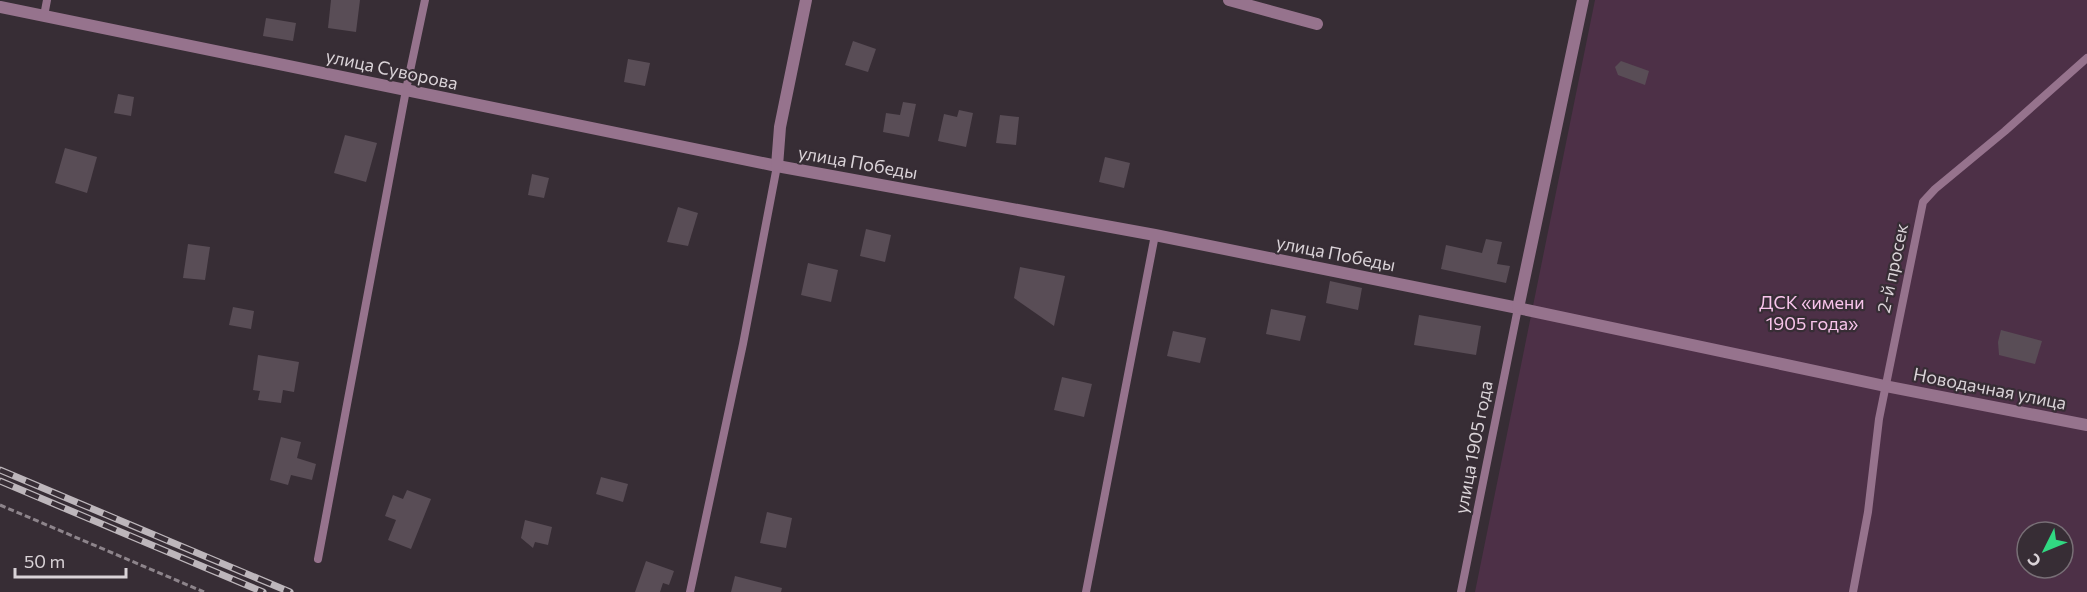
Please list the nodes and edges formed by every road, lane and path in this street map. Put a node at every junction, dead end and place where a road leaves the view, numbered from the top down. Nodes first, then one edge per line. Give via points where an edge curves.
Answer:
1 (47, 0) edge
2 (425, 0) edge
3 (806, 0) edge
4 (1229, 0) edge
5 (1583, 0) edge
6 (0, 7) edge
7 (44, 16) junction
8 (1317, 24) dead end
9 (2087, 58) edge
10 (406, 90) junction
11 (777, 166) junction
12 (1155, 235) junction
13 (1518, 308) junction
14 (1886, 386) junction
15 (2087, 424) edge
16 (0, 505) edge
17 (318, 559) dead end
18 (204, 592) edge
19 (690, 592) edge
20 (1086, 592) edge
21 (1461, 592) edge
22 (1853, 592) edge

1 - 7 lane
2 - 10 lane
3 - 11 street via 780,127
4 - 8 street
5 - 13 street
6 - 7 street, улица Суворова
7 - 10 street, улица Суворова
9 - 14 lane, 2-й просек via 1923,202
10 - 11 street, улица Суворова
10 - 17 lane
11 - 12 street, улица Победы
11 - 19 lane
12 - 13 street, улица Победы
12 - 20 lane
13 - 14 street, улица Победы
13 - 21 lane, улица 1905 года
14 - 15 street, Новодачная улица
14 - 22 lane, 2-й просек
16 - 18 path

